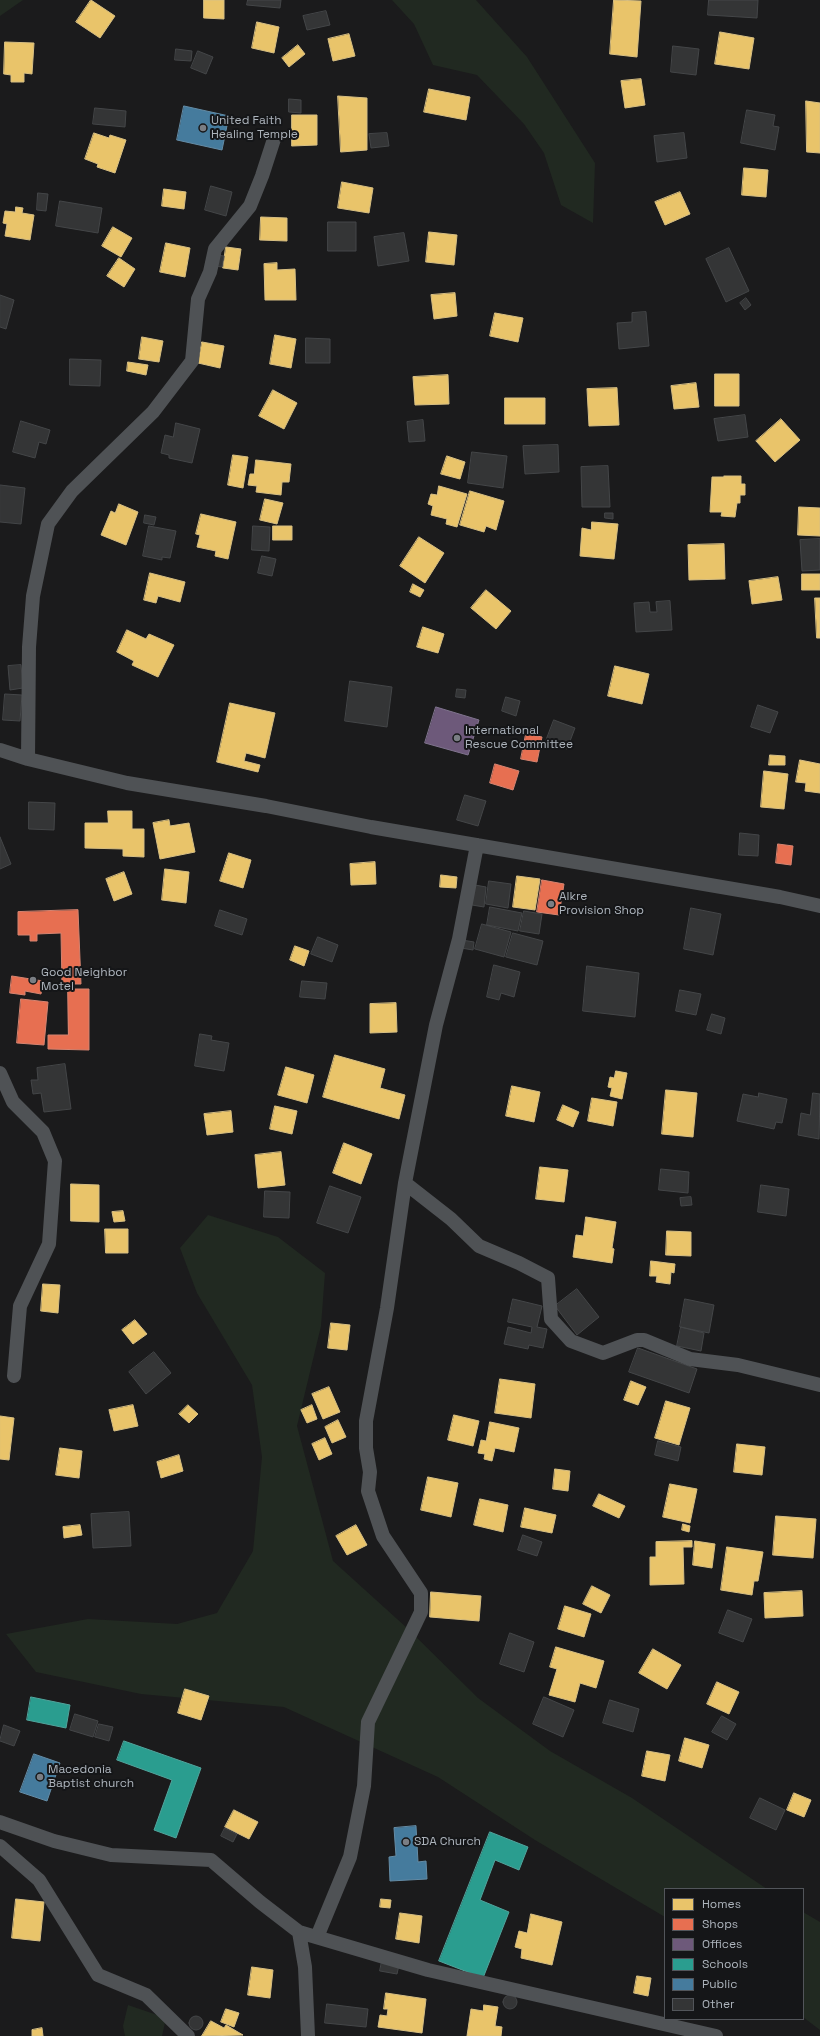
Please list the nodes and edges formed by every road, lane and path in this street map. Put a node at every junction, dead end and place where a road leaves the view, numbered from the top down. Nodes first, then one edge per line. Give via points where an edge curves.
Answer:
1 (274, 139) dead end
2 (0, 750) edge
3 (28, 759) junction
4 (477, 845) junction
5 (820, 906) edge
6 (0, 1073) edge
7 (405, 1183) junction
8 (14, 1376) dead end
9 (820, 1385) edge
10 (0, 1822) edge
11 (0, 1846) edge
12 (299, 1932) junction
13 (317, 1938) junction
14 (188, 2036) edge
15 (308, 2036) edge
16 (716, 2036) edge

1 - 3 street via 250,206 215,249 210,272 198,299 192,361 153,412 72,491 48,524 32,604
2 - 3 street
3 - 4 street via 128,783
4 - 5 street
4 - 7 street via 459,939 436,1024
6 - 8 street via 13,1102 43,1132 55,1161 48,1244 20,1306
7 - 9 street via 451,1219 479,1246 548,1278 551,1319 570,1341 603,1353 637,1340 644,1340 690,1359 738,1365
7 - 13 street via 387,1308 366,1421 366,1448 370,1472 368,1491 383,1536 421,1593 421,1612 368,1722 364,1786 350,1857
10 - 12 street via 54,1842 111,1855 211,1860
11 - 14 street via 39,1880 98,1975 146,1995
12 - 13 street
12 - 15 street via 305,1967
13 - 16 street via 428,1970

